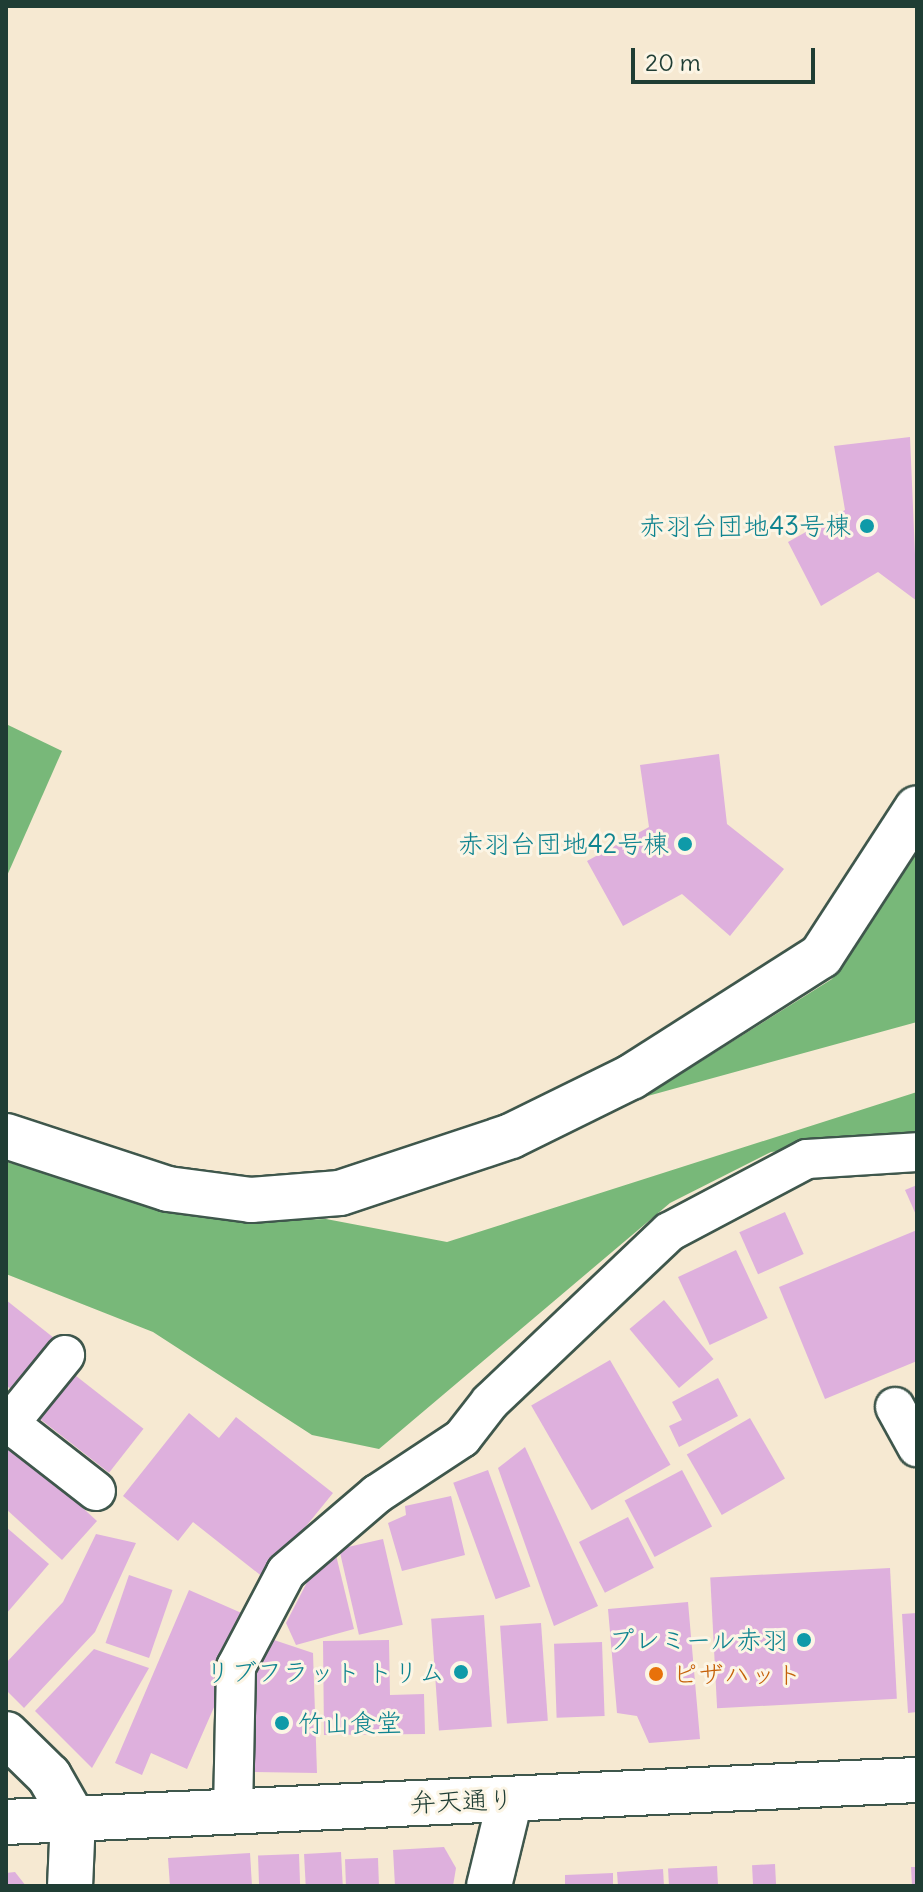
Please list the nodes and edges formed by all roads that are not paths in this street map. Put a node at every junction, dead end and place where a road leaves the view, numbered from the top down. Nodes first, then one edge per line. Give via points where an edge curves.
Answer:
1 (917, 808) edge
2 (6, 1136) edge
3 (917, 1152) edge
4 (65, 1355) dead end
5 (895, 1407) dead end
6 (8, 1422) edge
7 (917, 1447) edge
8 (96, 1491) dead end
9 (6, 1734) edge
10 (917, 1780) edge
11 (510, 1800) junction
12 (233, 1811) junction
13 (73, 1818) junction
14 (6, 1822) edge
15 (70, 1886) edge
16 (489, 1886) edge

1 - 2 street via 821,956 631,1077 511,1136 340,1193 251,1200 168,1189
3 - 12 lane via 807,1159 669,1232 490,1402 462,1438 377,1494 286,1572 236,1667
4 - 6 lane
5 - 7 lane
6 - 8 lane
9 - 13 street via 49,1776
10 - 11 street, 弁天通り
11 - 12 street, 弁天通り
11 - 16 street
12 - 13 street, 弁天通り
13 - 14 street, 弁天通り
13 - 15 street

